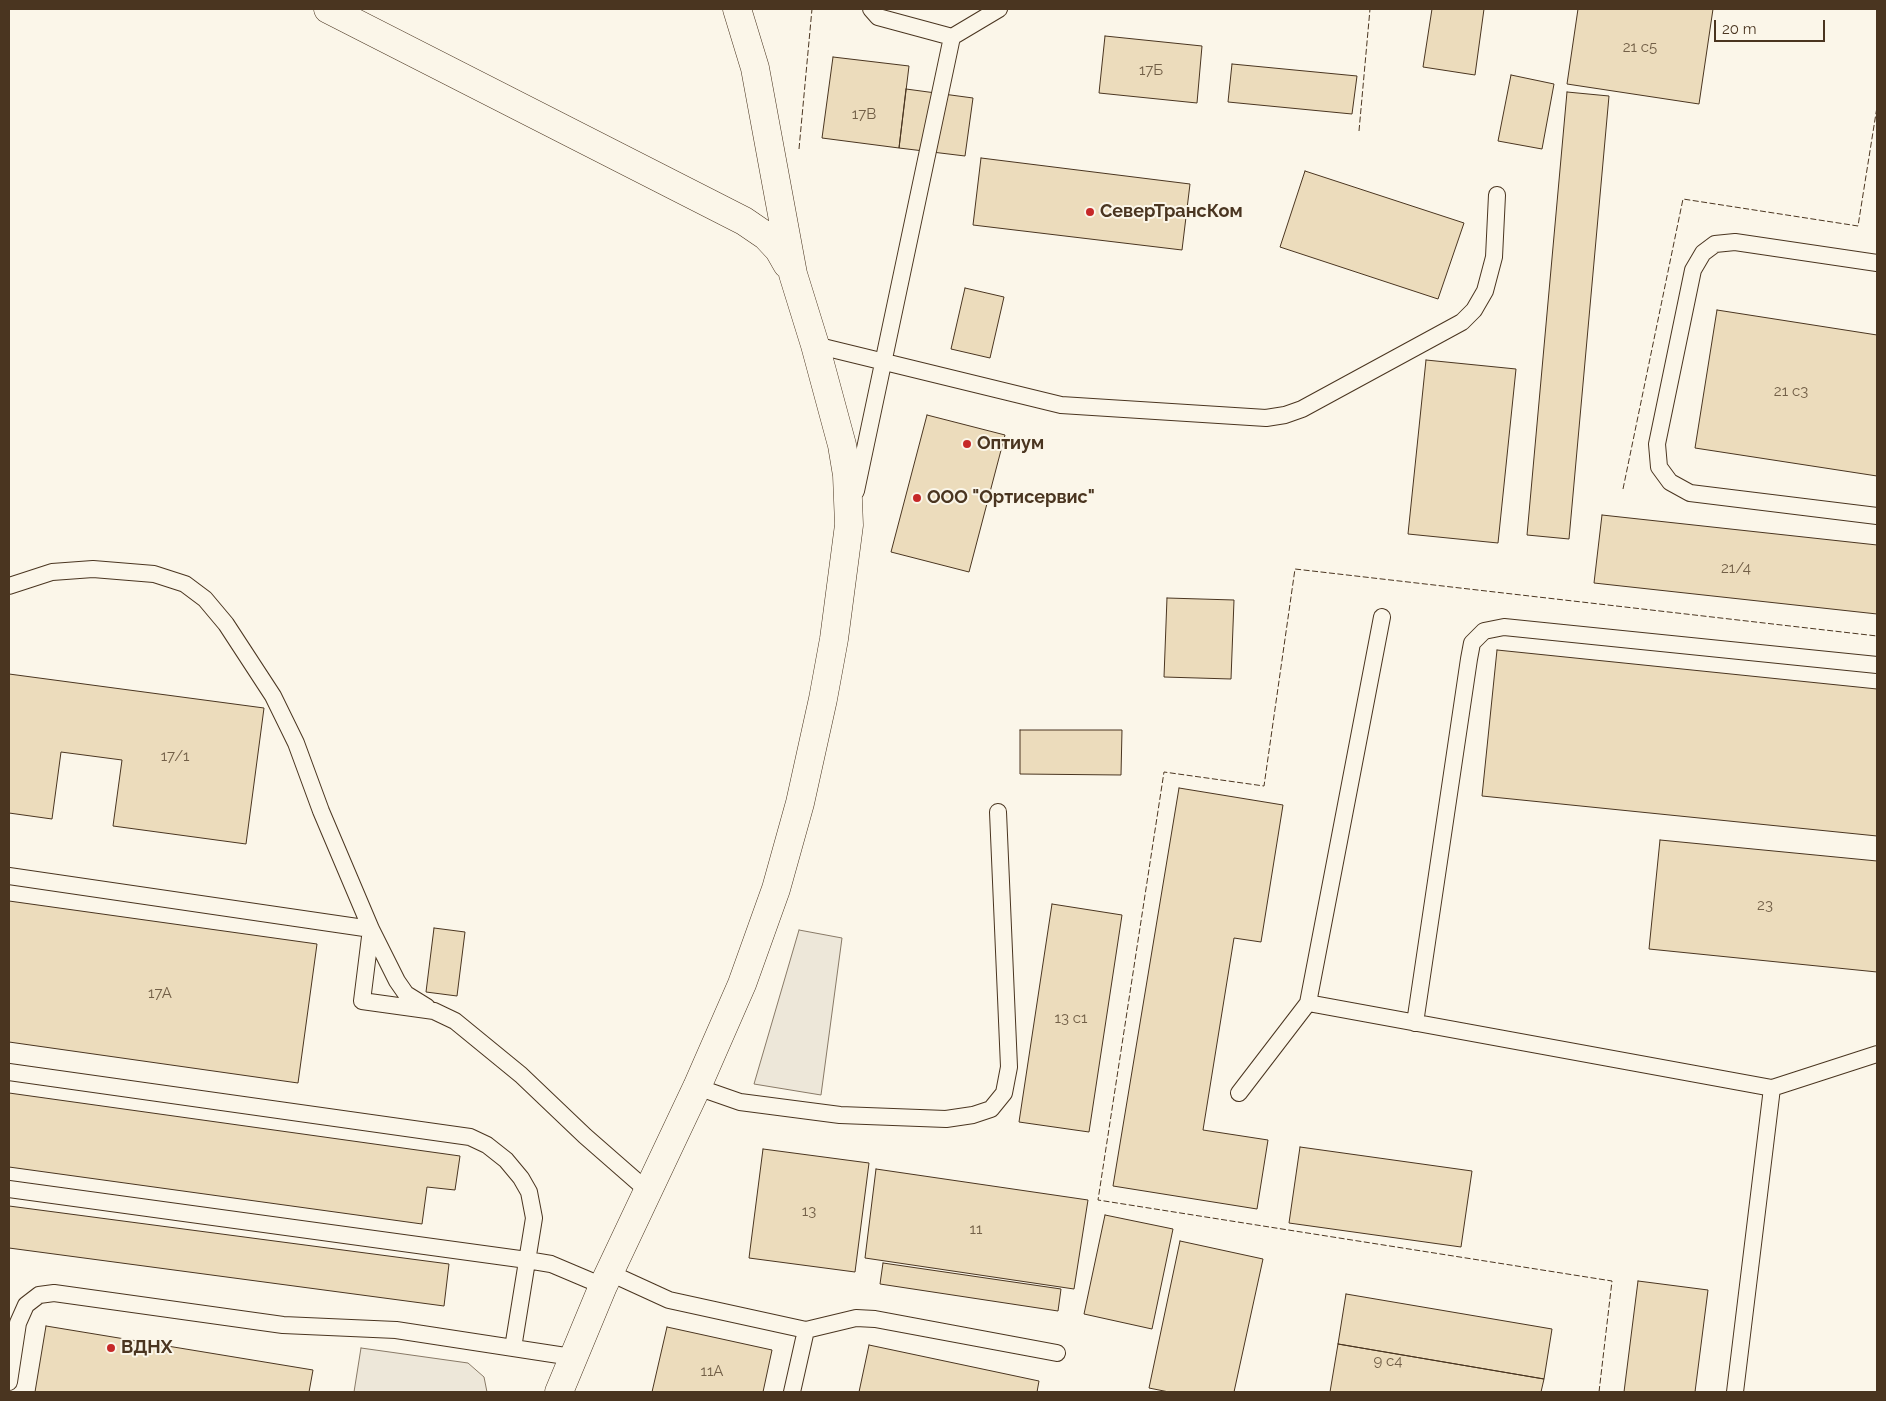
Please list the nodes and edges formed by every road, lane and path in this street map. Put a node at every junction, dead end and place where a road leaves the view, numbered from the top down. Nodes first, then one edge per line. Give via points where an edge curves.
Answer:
1 (328, 9) edge
2 (737, 9) edge
3 (871, 9) edge
4 (999, 9) edge
5 (952, 37) junction
6 (1497, 195) dead end
7 (1877, 263) edge
8 (793, 274) junction
9 (815, 345) junction
10 (882, 361) junction
11 (1877, 516) edge
12 (849, 525) junction
13 (9, 586) edge
14 (1382, 617) dead end
15 (1877, 665) edge
16 (998, 812) dead end
17 (9, 876) edge
18 (371, 929) junction
19 (1308, 1004) junction
20 (434, 1011) junction
21 (1415, 1023) junction
22 (1877, 1054) edge
23 (9, 1072) edge
24 (697, 1088) junction
25 (1772, 1088) junction
26 (1239, 1093) dead end
27 (9, 1189) edge
28 (649, 1192) junction
29 (527, 1260) junction
30 (607, 1280) junction
31 (806, 1330) junction
32 (513, 1348) junction
33 (1058, 1353) dead end
34 (572, 1357) junction
35 (9, 1382) edge
36 (559, 1392) edge
37 (792, 1392) edge
38 (1735, 1392) edge

1 - 8 street via 744,221 779,250
2 - 8 street via 755,68
3 - 5 lane via 878,17
4 - 5 lane
5 - 10 lane
6 - 10 lane via 1494,257 1485,291 1474,310 1462,322 1302,409 1285,415 1266,418 1080,408
7 - 11 lane via 1734,242 1716,244 1702,253 1693,270 1657,444 1659,467 1670,482 1690,493
8 - 9 street
9 - 10 lane
9 - 12 street via 842,445
10 - 12 lane
12 - 24 street via 834,639 800,803 776,889 754,950
13 - 18 lane via 52,572 93,569 154,574 185,584 204,599 226,624 273,696 296,743
14 - 19 lane
15 - 21 lane via 1504,627 1484,632 1472,643
16 - 24 lane via 1009,1067 1004,1093 991,1109 946,1118 840,1115 740,1102
17 - 18 lane
18 - 20 lane via 396,981 406,994
18 - 20 lane via 362,1001
19 - 21 lane
19 - 26 lane
20 - 28 lane via 455,1021 521,1075
21 - 25 lane
22 - 25 lane
23 - 29 lane via 470,1137 506,1160 528,1192 534,1218
24 - 28 street
25 - 38 lane
27 - 29 lane
28 - 30 street
29 - 30 lane
29 - 32 lane
30 - 31 lane via 669,1300
30 - 34 street
31 - 33 lane via 856,1318 875,1319
31 - 37 lane
32 - 34 lane
32 - 35 lane via 396,1330 283,1325 54,1293 39,1295 26,1305 18,1323
34 - 36 street

